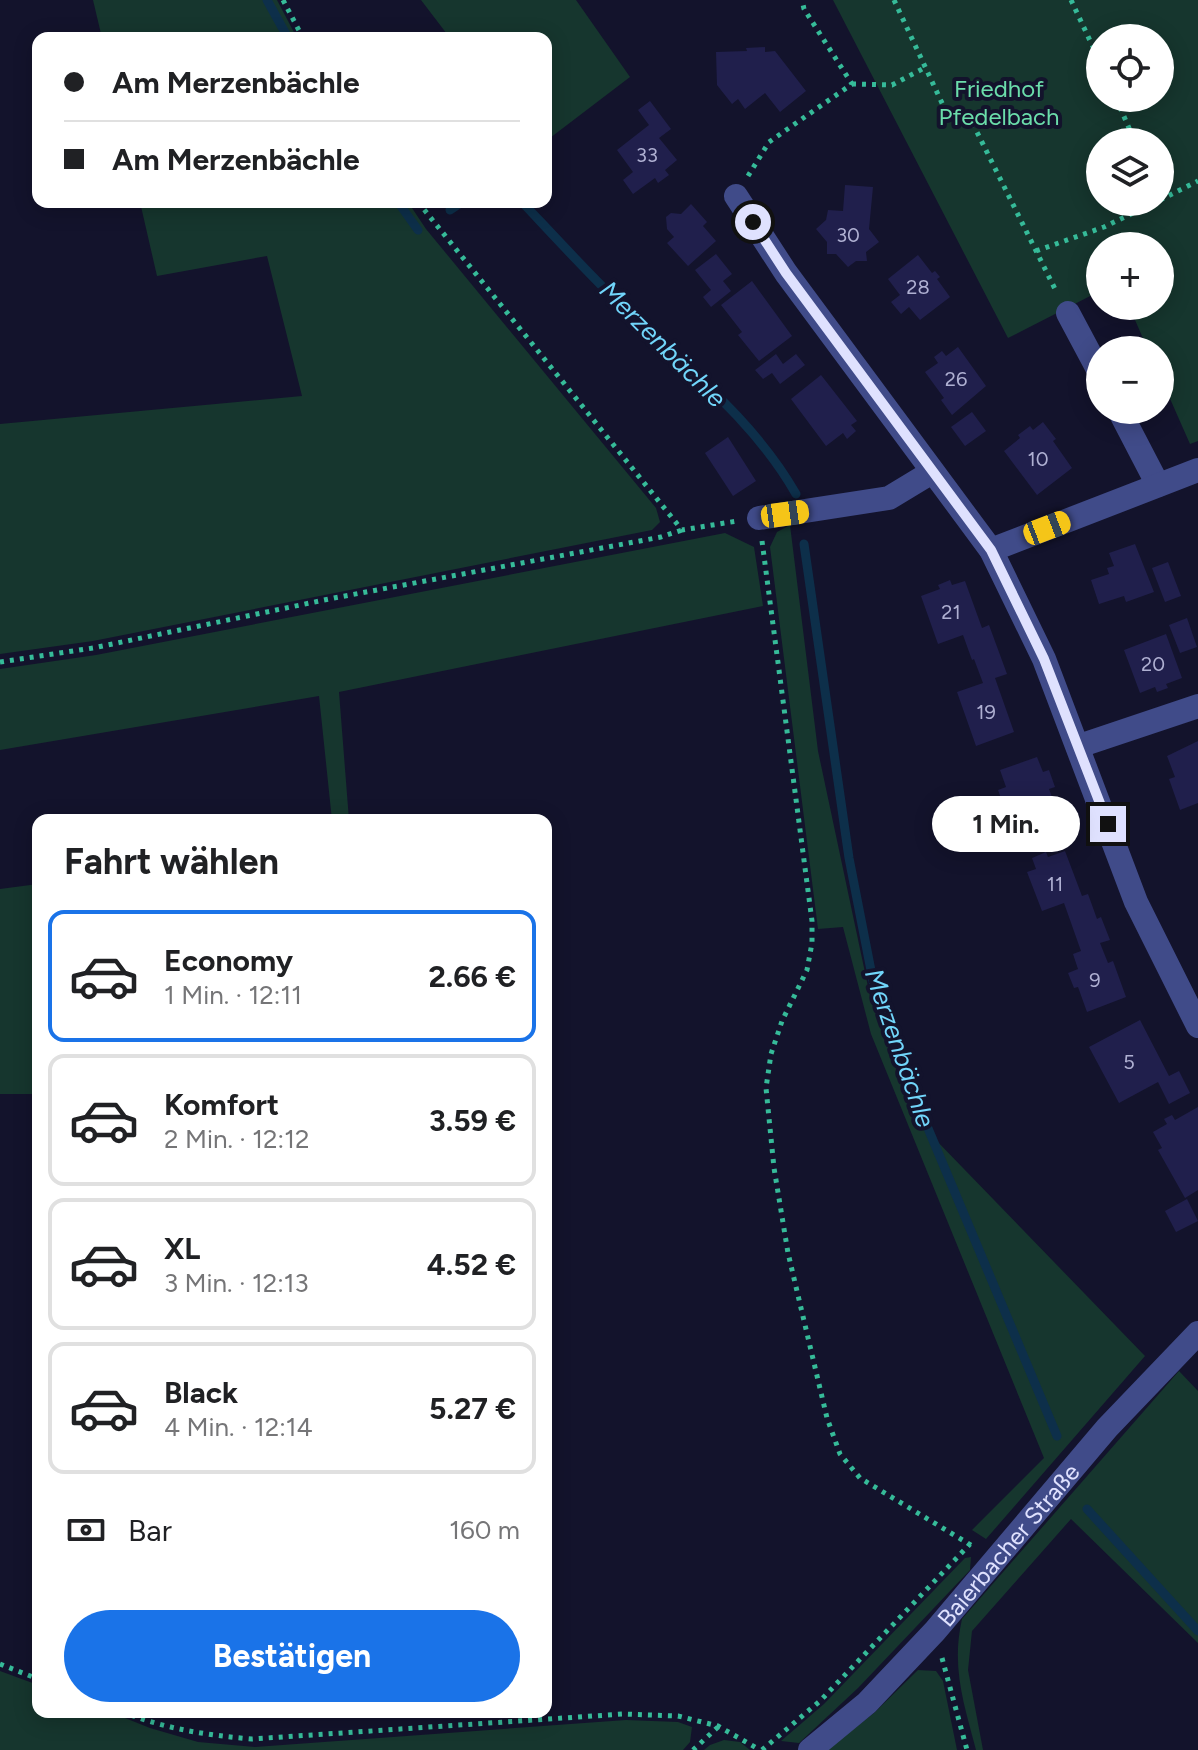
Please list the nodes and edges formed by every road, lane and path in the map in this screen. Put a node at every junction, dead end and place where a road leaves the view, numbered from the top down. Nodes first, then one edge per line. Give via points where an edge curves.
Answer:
1 (283, 0) edge
2 (802, 0) edge
3 (894, 0) edge
4 (1071, 0) edge
5 (300, 32) edge
6 (1086, 32) edge
7 (926, 67) junction
8 (852, 84) junction
9 (1198, 181) edge
10 (1174, 193) edge
11 (736, 196) joint
12 (423, 208) edge
13 (1126, 216) edge
14 (1036, 251) junction
15 (1068, 313) joint
16 (1086, 347) edge
17 (1126, 424) edge
18 (1198, 470) edge
19 (932, 472) junction
20 (1158, 485) junction
21 (759, 518) junction
22 (682, 530) junction
23 (991, 550) junction
24 (0, 662) edge
25 (1198, 706) edge
26 (1079, 746) junction
27 (1198, 1026) edge
28 (1198, 1333) edge
29 (970, 1544) junction
30 (995, 1560) junction
31 (935, 1631) junction
32 (0, 1664) edge
33 (32, 1677) edge
34 (138, 1718) edge
35 (718, 1726) junction
36 (693, 1750) edge
37 (761, 1750) edge
38 (810, 1750) edge
39 (967, 1750) edge

1 - 5 path
2 - 8 path
3 - 7 path
4 - 6 path
7 - 8 path via 892,85
7 - 14 path via 949,118 968,114
8 - 11 path via 769,142
9 - 10 path
11 - 19 street
12 - 22 path
13 - 14 path
14 - 15 path
15 - 16 street
17 - 20 street
18 - 20 street
19 - 21 street via 889,498
19 - 23 street
20 - 23 street
21 - 22 path
21 - 29 path via 812,921 807,970 782,1021 766,1088 788,1253 840,1454 860,1478
22 - 24 path
23 - 26 street
25 - 26 street
26 - 27 street via 1136,902
28 - 30 street, Baierbacher Straße via 1107,1428
29 - 30 path
29 - 37 path via 820,1701
30 - 31 street, Baierbacher Straße
31 - 38 street, Baierbacher Straße via 867,1703
31 - 39 path
32 - 33 path
34 - 35 path via 198,1735 252,1739 623,1714 678,1716
35 - 36 path
35 - 37 path

